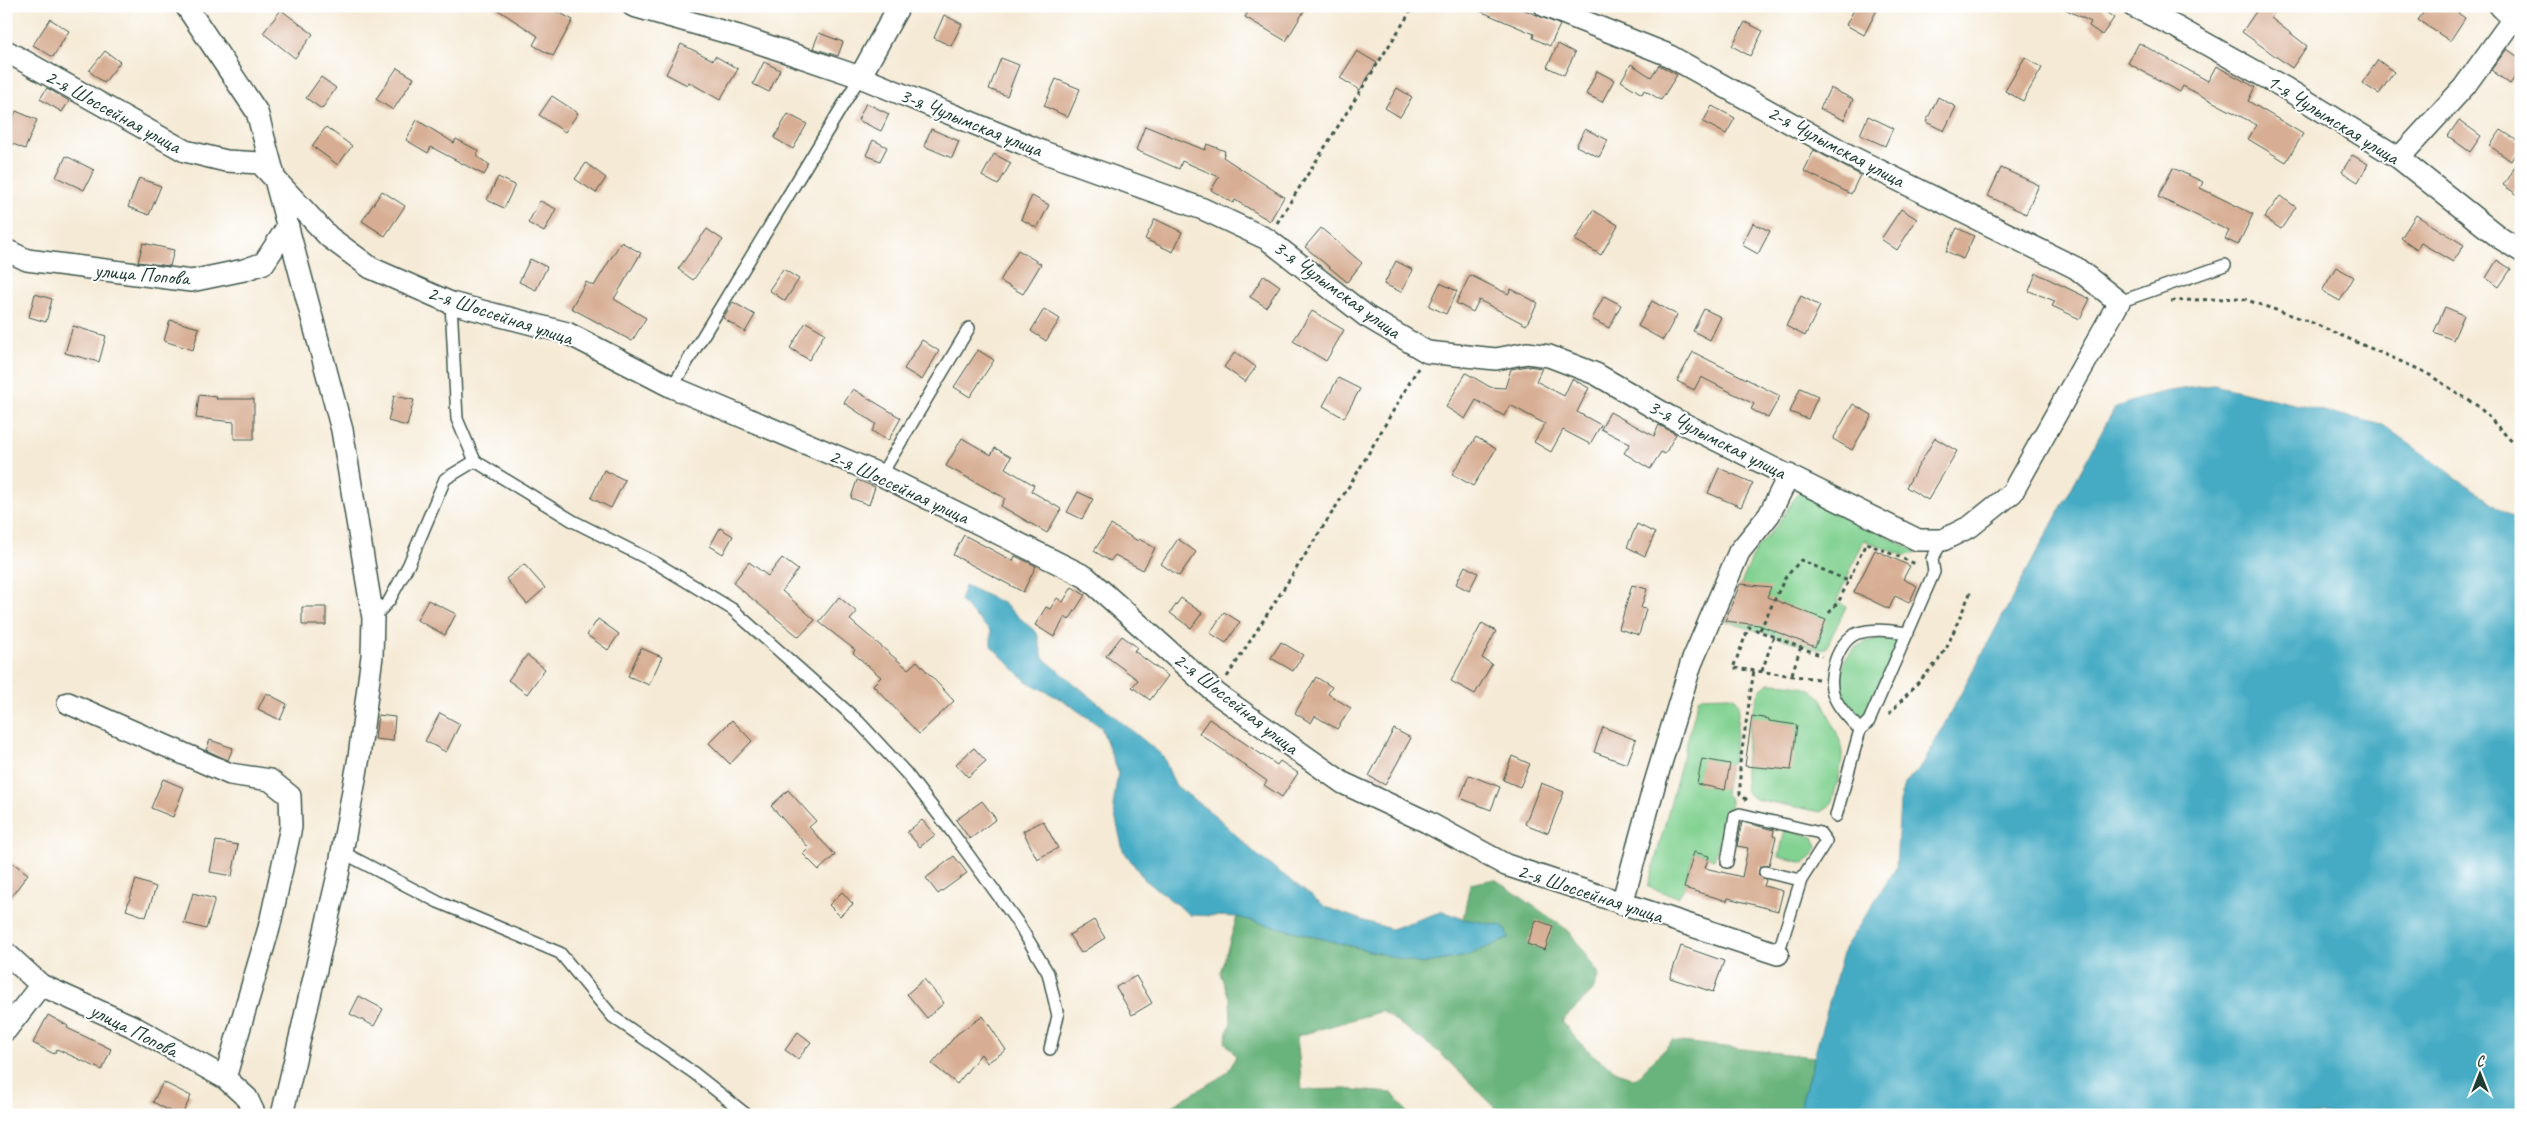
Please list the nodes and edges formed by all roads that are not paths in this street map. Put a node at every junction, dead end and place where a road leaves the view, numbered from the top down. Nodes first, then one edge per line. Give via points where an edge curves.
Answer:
1 (186, 6) edge
2 (633, 6) edge
3 (899, 6) edge
4 (1546, 6) edge
5 (2134, 6) edge
6 (2511, 13) edge
7 (6, 52) edge
8 (860, 77) junction
9 (2399, 158) junction
10 (275, 179) junction
11 (288, 226) junction
12 (6, 250) edge
13 (2521, 252) edge
14 (2225, 265) dead end
15 (2118, 302) junction
16 (450, 303) junction
17 (969, 328) dead end
18 (672, 387) junction
19 (476, 461) junction
20 (881, 475) junction
21 (1789, 475) junction
22 (1943, 540) junction
23 (373, 618) junction
24 (1908, 633) junction
25 (68, 703) dead end
26 (1860, 730) junction
27 (1836, 816) dead end
28 (342, 852) junction
29 (1726, 862) dead end
30 (1766, 872) dead end
31 (1801, 880) junction
32 (1622, 904) junction
33 (6, 953) edge
34 (1778, 954) joint
35 (41, 985) junction
36 (6, 1030) edge
37 (1050, 1049) dead end
38 (225, 1078) junction
39 (255, 1115) edge
40 (282, 1115) edge
41 (747, 1115) edge

1 - 10 street via 257,112
2 - 8 street, 3-я Чулымская улица via 739,36
3 - 8 street
4 - 15 street, 2-я Чулымская улица via 1666,54 1850,156 2076,268
5 - 9 street, 1-я Чулымская улица via 2285,88
6 - 9 street via 2464,87
7 - 10 street, 2-я Шоссейная улица via 185,151 226,161 260,162
8 - 18 lane
8 - 21 street, 3-я Чулымская улица via 1046,153 1203,209 1267,238 1366,316 1428,352 1496,359 1527,353 1549,356 1596,374 1670,417
9 - 13 street, 1-я Чулымская улица
10 - 11 street
10 - 16 street, 2-я Шоссейная улица via 329,237 371,268
11 - 12 street, улица Попова via 264,263 191,281 27,260
11 - 23 street via 342,430
14 - 15 lane
15 - 22 street, 3-я Чулымская улица via 2012,494 1971,526
16 - 18 street, 2-я Шоссейная улица via 567,333
16 - 19 lane via 457,419
17 - 20 lane
18 - 20 street, 2-я Шоссейная улица
19 - 23 lane via 445,479 409,564 389,601
19 - 37 lane via 573,521 656,563 732,609 858,721 906,773 951,831 1018,923 1048,973 1058,1016
20 - 32 street, 2-я Шоссейная улица via 1086,577 1217,694 1342,783 1428,822 1506,865
21 - 22 street, 3-я Чулымская улица via 1918,540
21 - 32 street via 1770,515 1739,552 1691,664
22 - 24 lane via 1932,559 1934,572
23 - 28 street via 372,656 360,748
24 - 26 lane via 1869,721
24 - 26 lane via 1875,629 1856,634 1842,647 1834,661 1833,696
25 - 38 street via 230,774 270,780 290,796 291,827 269,928
26 - 27 lane
28 - 40 street
28 - 41 lane via 438,902 560,953 613,1017 694,1073
29 - 31 lane via 1735,816 1740,814 1820,833 1826,840
30 - 31 lane
31 - 34 lane
32 - 34 street, 2-я Шоссейная улица
33 - 35 street, улица Попова
35 - 36 street
35 - 38 street, улица Попова via 132,1026
38 - 39 street, улица Попова via 247,1098

